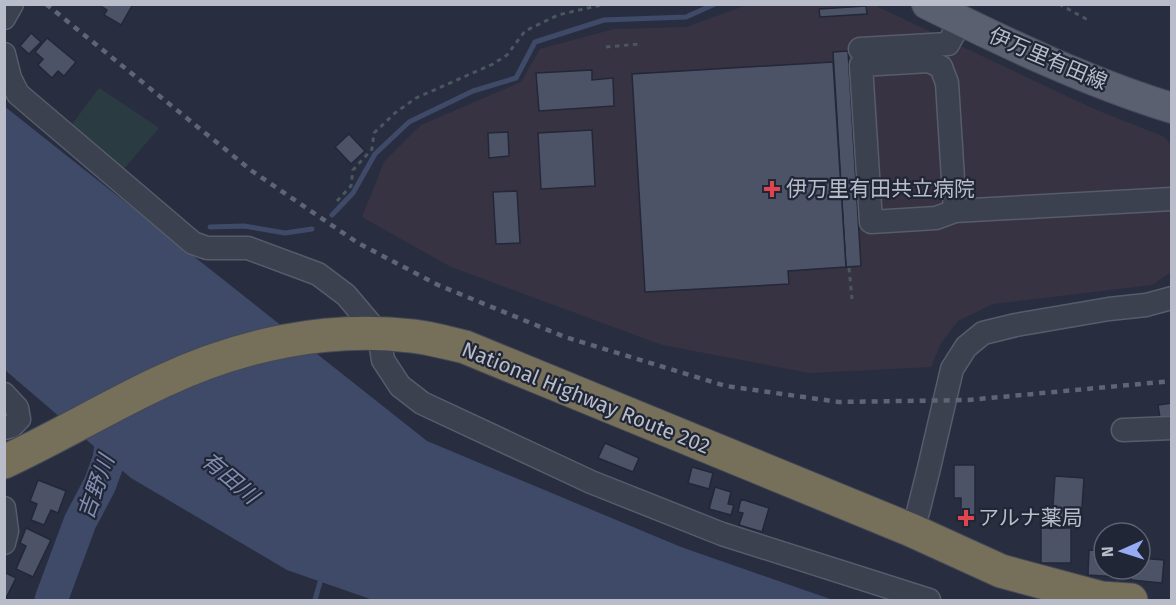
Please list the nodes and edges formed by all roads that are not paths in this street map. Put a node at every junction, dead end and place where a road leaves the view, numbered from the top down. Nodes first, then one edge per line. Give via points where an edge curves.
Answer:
1 (12, 4) edge
2 (927, 4) edge
3 (4, 18) edge
4 (961, 21) junction
5 (860, 49) dead end
6 (4, 54) edge
7 (11, 88) edge
8 (1172, 108) edge
9 (1172, 199) edge
10 (955, 211) junction
11 (1172, 298) edge
12 (379, 334) junction
13 (4, 394) edge
14 (4, 428) edge
15 (1172, 428) edge
16 (1123, 430) dead end
17 (4, 462) edge
18 (4, 508) edge
19 (910, 530) junction
20 (4, 543) edge
21 (929, 600) edge
22 (1131, 600) edge

1 - 3 street
2 - 4 main road, 伊万里有田線
4 - 5 street via 948,44
4 - 8 main road, 伊万里有田線 via 1006,43
6 - 7 street
7 - 12 street via 193,243 207,248 248,248 318,274 346,295
9 - 10 street
10 - 10 street via 936,218 871,222 861,65 929,61 941,67 947,83
11 - 19 street via 1016,325 983,333 966,347 952,369 918,512
12 - 17 highway, National Highway Route 202 via 317,336 266,344 216,359 162,381
12 - 19 highway, National Highway Route 202 via 413,336 465,347
12 - 21 street via 383,360 400,386 422,403 591,482 711,530
13 - 14 street via 17,408 19,419
15 - 16 street
18 - 20 street
19 - 22 highway, National Highway Route 202 via 1001,571 1101,598

